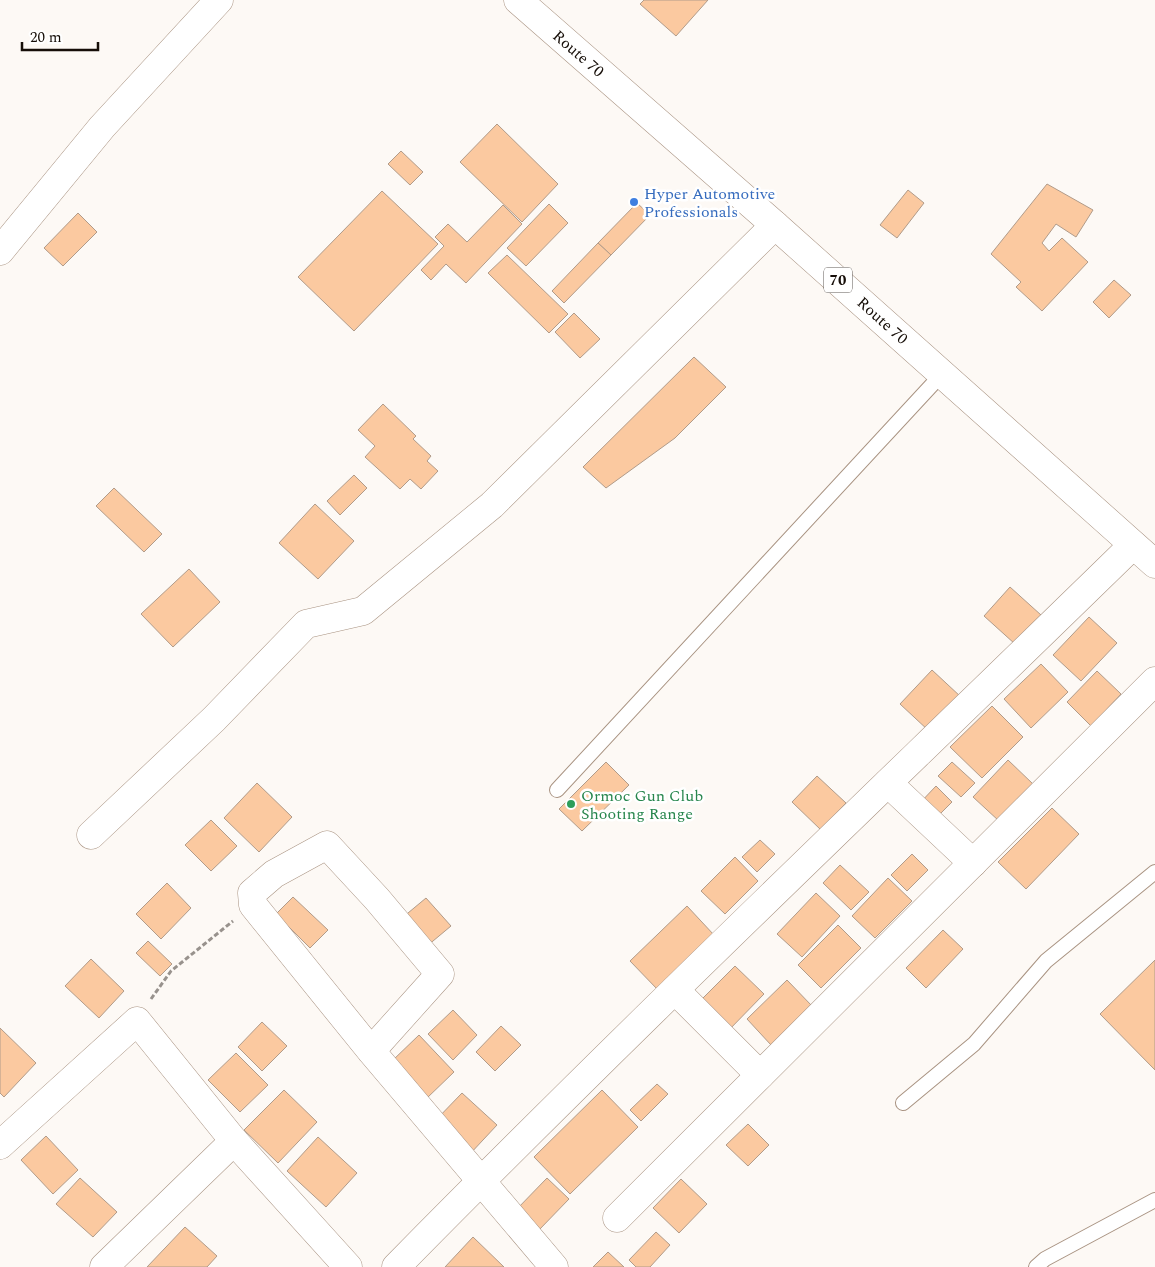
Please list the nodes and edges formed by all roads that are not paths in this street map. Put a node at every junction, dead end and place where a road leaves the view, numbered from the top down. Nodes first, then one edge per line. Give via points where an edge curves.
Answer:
1 (219, 0) edge
2 (518, 0) edge
3 (775, 224) junction
4 (0, 251) edge
5 (942, 374) junction
6 (1133, 545) junction
7 (1155, 564) edge
8 (1155, 681) edge
9 (888, 783) junction
10 (557, 790) dead end
11 (91, 835) dead end
12 (973, 863) junction
13 (1155, 872) edge
14 (675, 990) junction
15 (372, 1051) junction
16 (760, 1075) junction
17 (903, 1103) dead end
18 (234, 1140) junction
19 (0, 1145) edge
20 (480, 1181) junction
21 (1155, 1200) edge
22 (617, 1218) dead end
23 (104, 1267) edge
24 (348, 1267) edge
25 (396, 1267) edge
26 (554, 1267) edge
27 (1036, 1267) edge

1 - 4 main road via 102,127
2 - 3 main road, Route 70 / 70
3 - 5 main road, Route 70 / 70
3 - 11 main road via 492,506 363,611 306,624 214,719
5 - 6 main road, Route 70 / 70
5 - 10 lane
6 - 7 main road, Route 70 / 70
6 - 9 main road
8 - 12 main road
9 - 12 main road
9 - 14 main road
12 - 16 main road
13 - 17 lane via 1046,961 974,1044
14 - 16 main road
14 - 20 main road
15 - 15 main road via 253,905 252,893 274,874 327,845 377,898 440,974
15 - 20 main road
16 - 22 main road
18 - 19 main road via 136,1021
18 - 23 main road
18 - 24 main road
20 - 25 main road
20 - 26 main road
21 - 27 lane via 1045,1259

